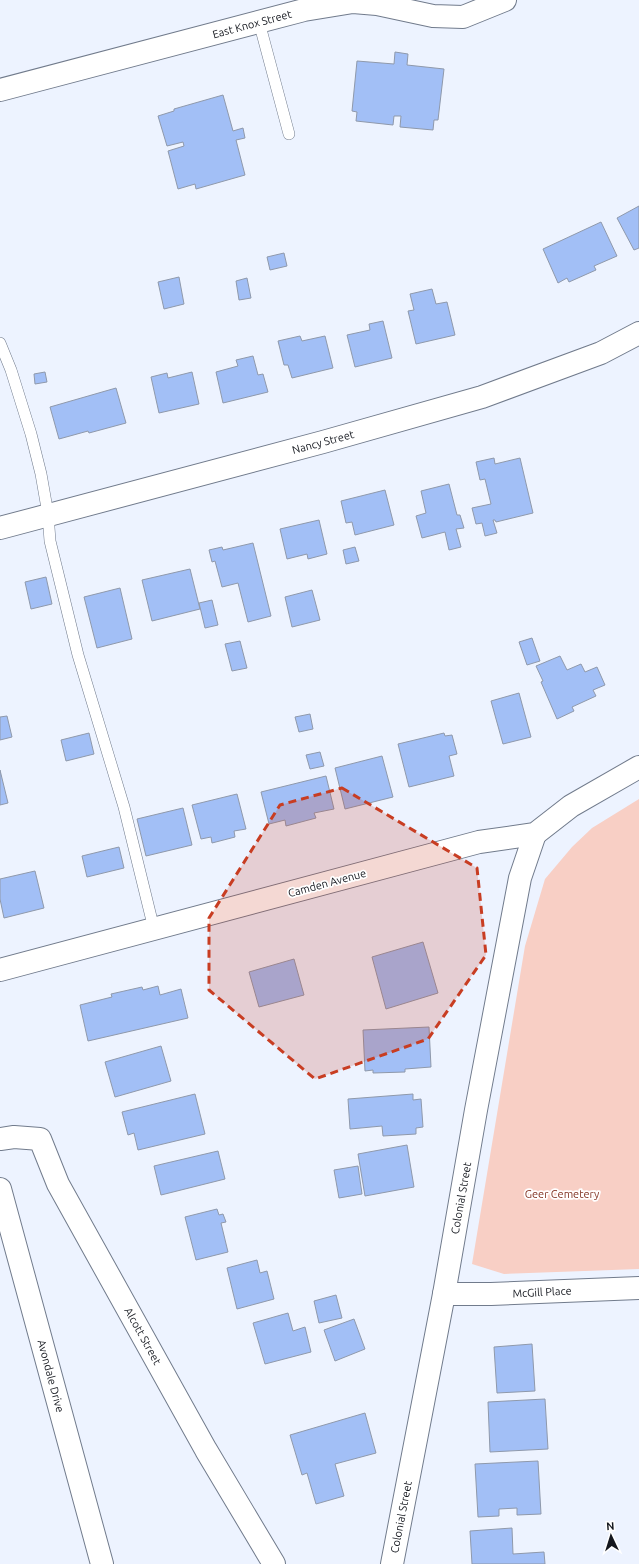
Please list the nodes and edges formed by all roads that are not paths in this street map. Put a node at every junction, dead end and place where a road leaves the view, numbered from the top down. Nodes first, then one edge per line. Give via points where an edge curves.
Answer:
1 (505, 0) edge
2 (259, 22) junction
3 (0, 90) edge
4 (289, 134) dead end
5 (639, 333) edge
6 (0, 343) edge
7 (48, 514) junction
8 (0, 528) edge
9 (639, 767) edge
10 (535, 834) junction
11 (154, 929) junction
12 (0, 970) edge
13 (0, 1139) edge
14 (0, 1189) edge
15 (639, 1288) edge
16 (444, 1294) junction
17 (102, 1564) edge
18 (274, 1564) edge
19 (392, 1564) edge

1 - 2 street, East Knox Street via 463,17 433,16 377,4 353,2 304,10
2 - 3 street, East Knox Street
2 - 4 lane
5 - 7 street, Nancy Street via 601,353 482,397 323,442
6 - 7 lane via 31,434
7 - 8 street, Nancy Street
7 - 11 lane via 50,541 78,655 124,808
9 - 10 street, Camden Avenue via 571,806
10 - 11 street, Camden Avenue via 479,842
10 - 16 street, Colonial Street via 520,878
11 - 12 street, Camden Avenue
13 - 18 street, Alcott Street via 40,1139 58,1184 206,1450
14 - 17 street, Avondale Drive
15 - 16 street, McGill Place
16 - 19 street, Colonial Street

